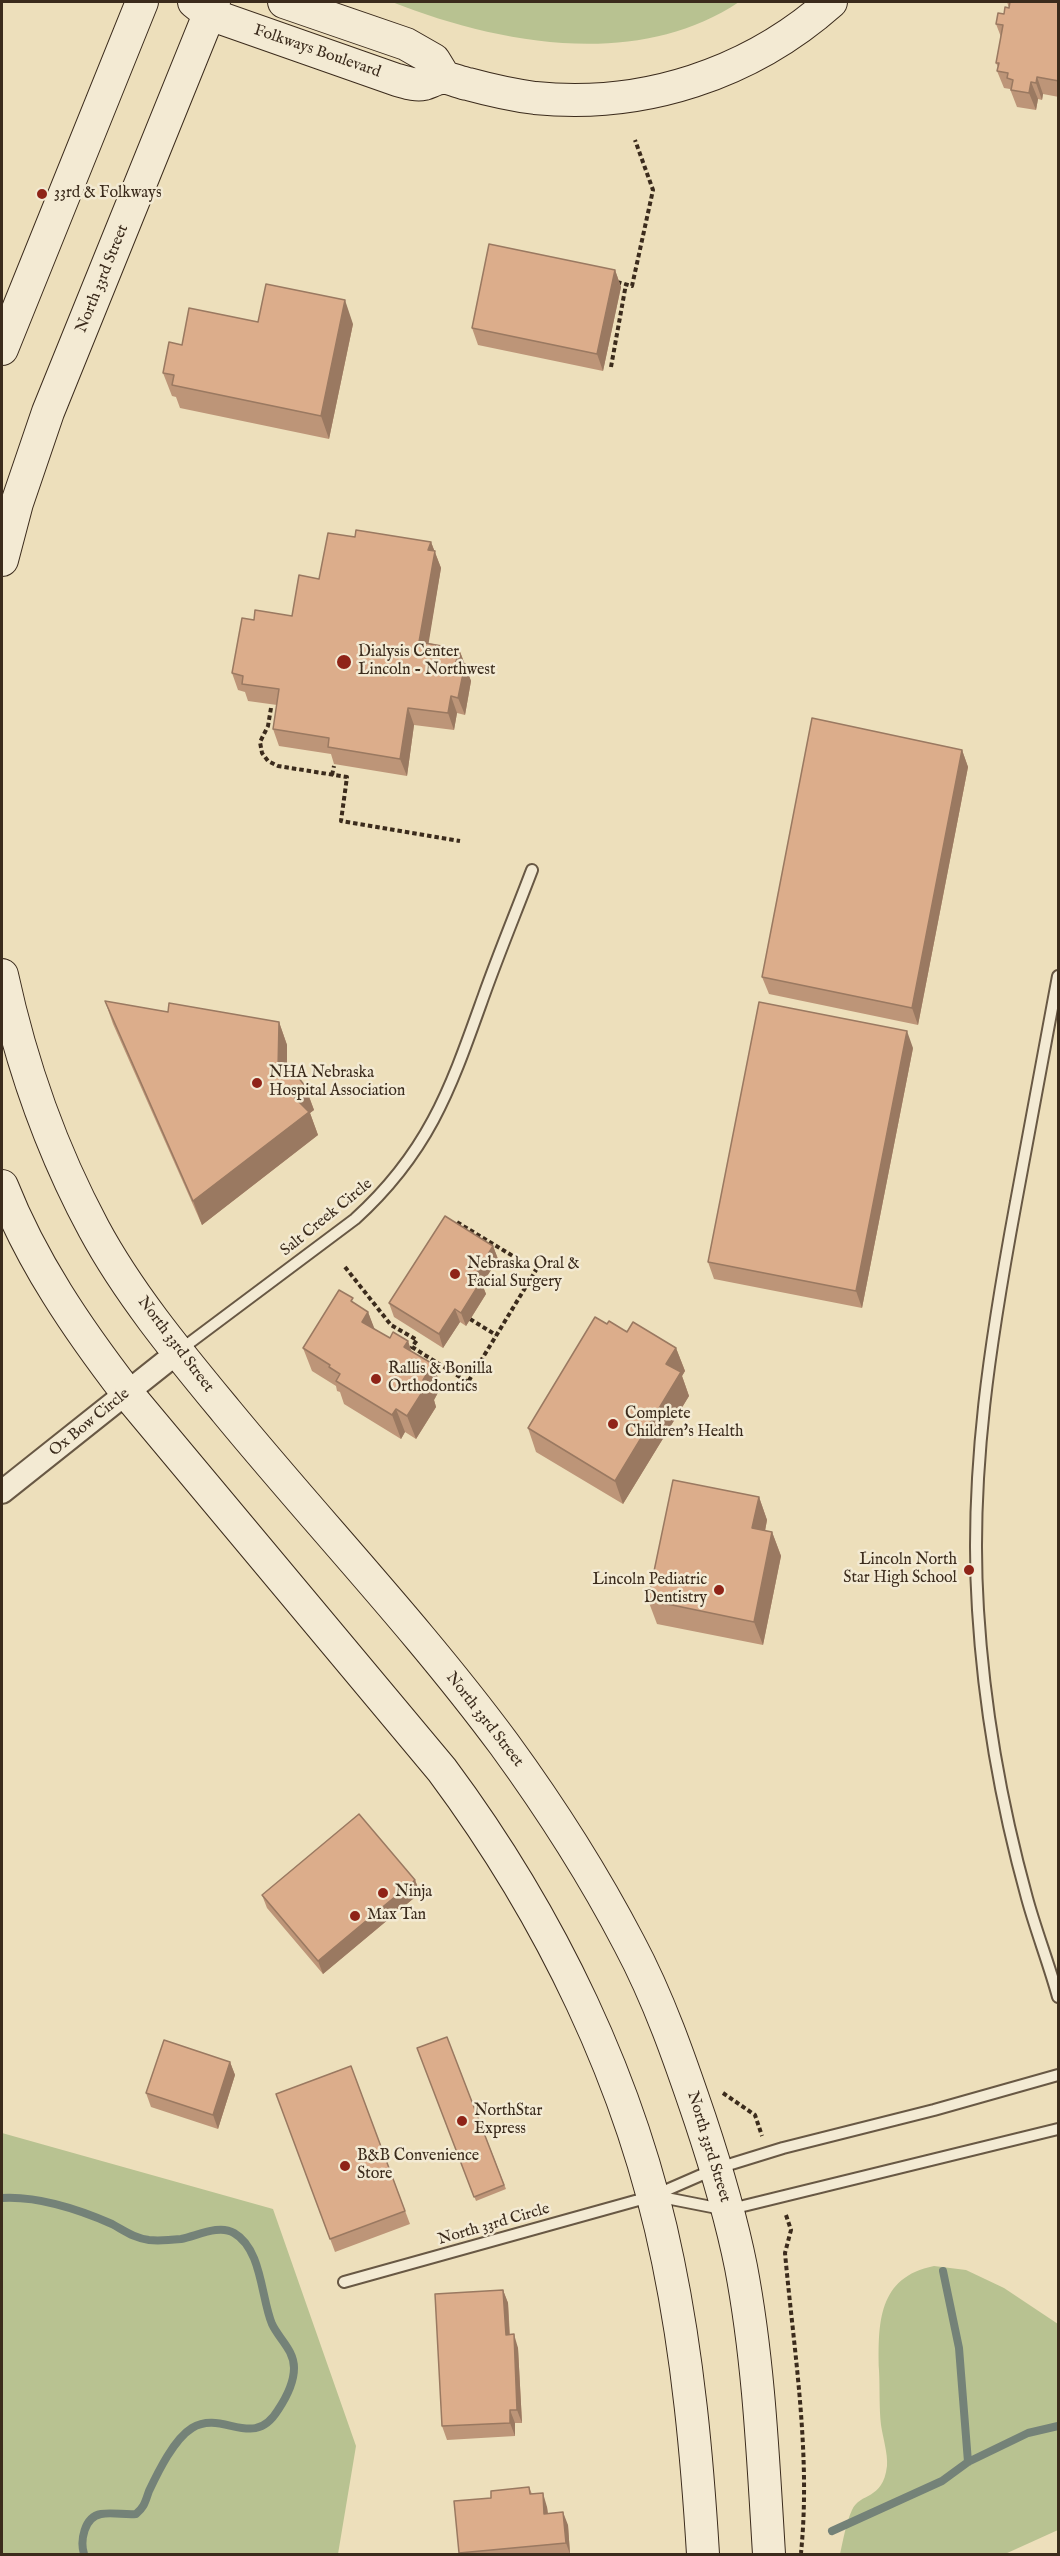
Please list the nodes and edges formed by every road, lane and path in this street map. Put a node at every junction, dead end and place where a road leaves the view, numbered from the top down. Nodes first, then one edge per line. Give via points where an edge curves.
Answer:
1 (142, 2) edge
2 (284, 2) edge
3 (831, 2) edge
4 (206, 6) edge
5 (445, 78) junction
6 (635, 140) dead end
7 (615, 282) edge
8 (626, 284) junction
9 (2, 349) edge
10 (611, 367) dead end
11 (2, 560) edge
12 (271, 708) edge
13 (333, 766) edge
14 (332, 775) junction
15 (460, 841) dead end
16 (532, 870) dead end
17 (2, 975) edge
18 (1059, 976) edge
19 (2, 1186) edge
20 (455, 1221) edge
21 (345, 1267) dead end
22 (470, 1319) edge
23 (496, 1335) junction
24 (416, 1350) junction
25 (178, 1352) junction
26 (412, 1355) edge
27 (127, 1393) junction
28 (2, 1492) edge
29 (1059, 1997) edge
30 (1059, 2075) edge
31 (1059, 2129) edge
32 (715, 2169) junction
33 (653, 2196) junction
34 (727, 2210) junction
35 (344, 2282) dead end
36 (703, 2554) edge
37 (769, 2554) edge

1 - 9 main road
2 - 5 main road via 406,44 434,60
3 - 5 main road, Folkways Boulevard via 796,31 743,62 694,81 643,93 603,99 554,99 501,92
4 - 5 main road, Folkways Boulevard via 397,80 421,85
4 - 11 main road, North 33rd Street via 48,412
6 - 8 path via 653,190 632,286
7 - 8 path
8 - 10 path
12 - 14 path via 261,742 268,761
13 - 14 path
14 - 15 path via 347,777 341,821
16 - 25 lane, Salt Creek Circle via 449,1092 402,1169 355,1219
17 - 25 main road, North 33rd Street via 22,1054 68,1177 101,1241
18 - 29 lane via 994,1320 980,1436 976,1547 979,1622 995,1759 1028,1900
19 - 27 main road via 45,1277
20 - 23 path via 536,1270
21 - 24 path via 391,1324 417,1340 412,1347
22 - 23 path
23 - 24 path via 468,1382
24 - 26 path
25 - 27 street, Ox Bow Circle
25 - 32 main road, North 33rd Street via 471,1700 536,1789 631,1945 684,2072
27 - 28 street, Ox Bow Circle
27 - 33 main road via 483,1825 559,1953 591,2022
30 - 32 lane, North 33rd Circle
31 - 34 lane
32 - 33 lane, North 33rd Circle
32 - 34 main road, North 33rd Street
33 - 34 lane, North 33rd Circle
33 - 35 lane, North 33rd Circle
33 - 36 main road via 669,2262 690,2400
34 - 37 main road, North 33rd Street via 751,2330

